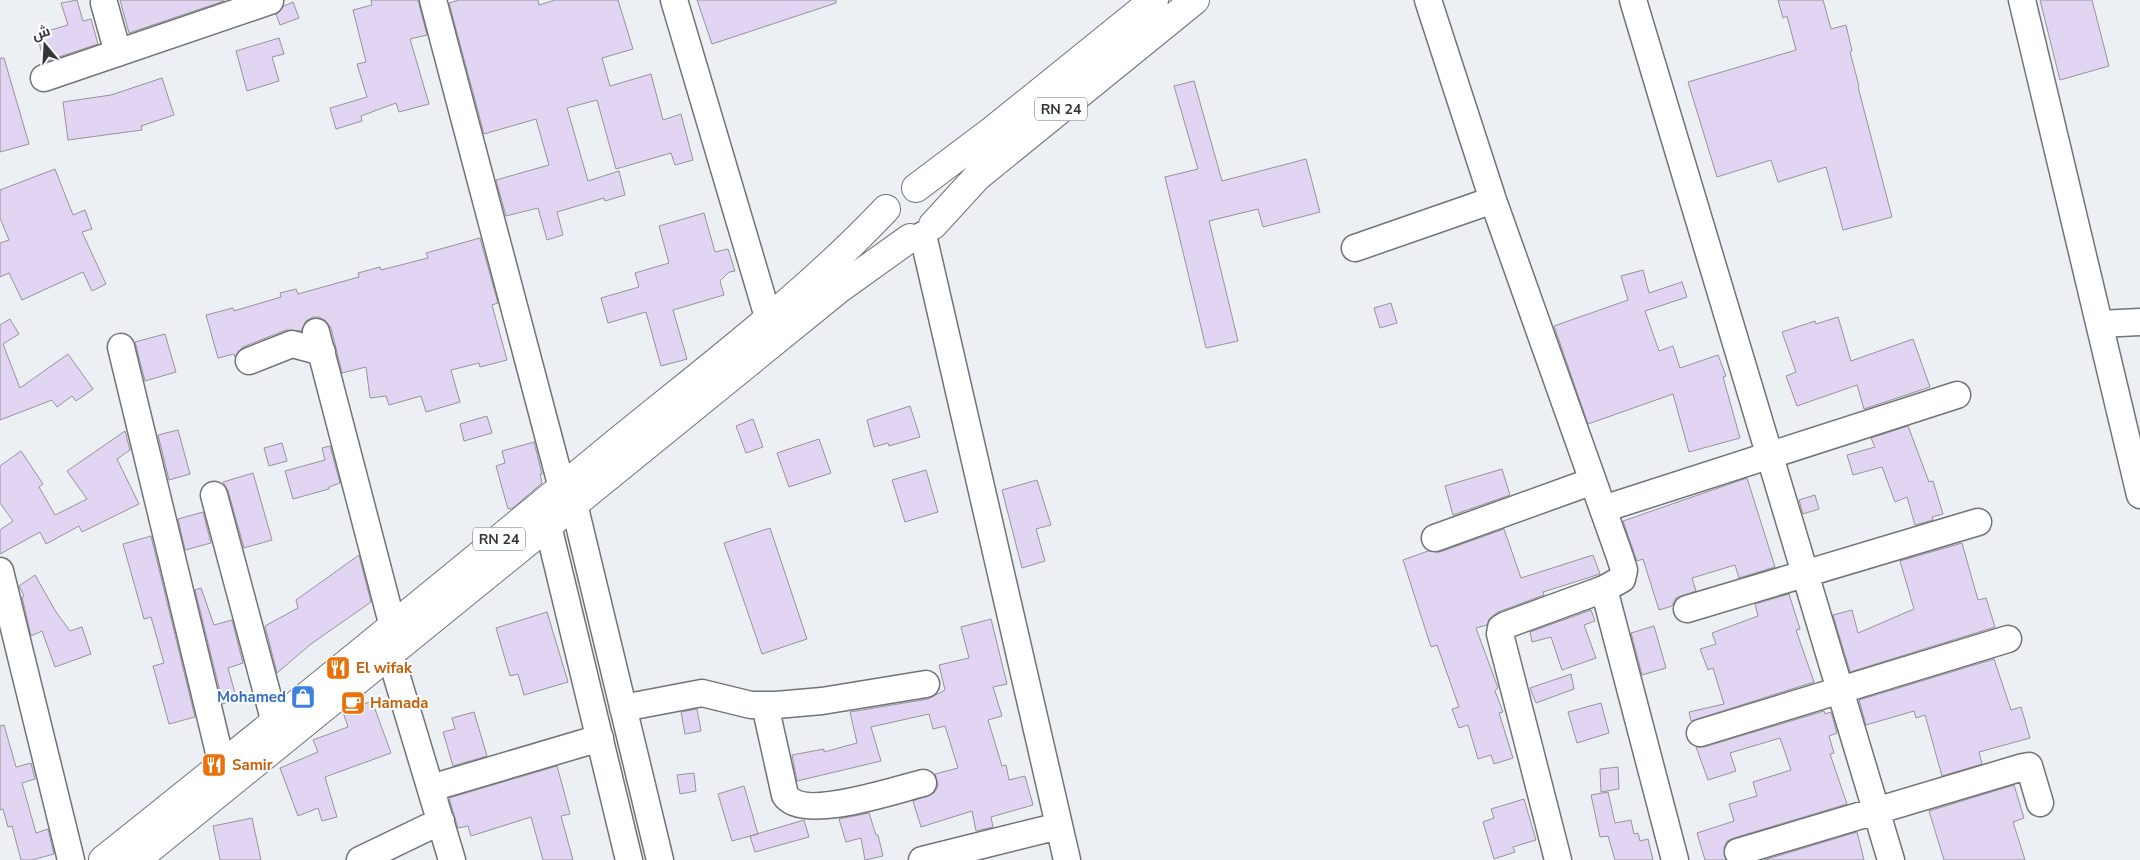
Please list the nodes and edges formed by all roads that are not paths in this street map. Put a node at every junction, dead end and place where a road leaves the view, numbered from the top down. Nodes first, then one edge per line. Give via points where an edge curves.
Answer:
1 (271, 0) edge
2 (433, 0) edge
3 (674, 0) edge
4 (1154, 0) edge
5 (1195, 0) edge
6 (1428, 0) edge
7 (1633, 0) edge
8 (2022, 0) edge
9 (104, 3) dead end
10 (118, 53) junction
11 (44, 78) dead end
12 (916, 188) junction
13 (1493, 200) junction
14 (886, 208) junction
15 (922, 232) junction
16 (1355, 248) dead end
17 (768, 317) junction
18 (2140, 322) edge
19 (2100, 324) junction
20 (121, 347) dead end
21 (249, 361) dead end
22 (1957, 395) dead end
23 (1770, 456) junction
24 (1593, 481) junction
25 (214, 495) dead end
26 (2140, 495) edge
27 (568, 496) junction
28 (1603, 509) junction
29 (1978, 522) dead end
30 (548, 526) junction
31 (1435, 538) dead end
32 (0, 571) edge
33 (1805, 573) junction
34 (1604, 589) junction
35 (1687, 609) dead end
36 (393, 627) junction
37 (2008, 639) dead end
38 (390, 654) junction
39 (926, 684) dead end
40 (1840, 690) junction
41 (765, 705) junction
42 (623, 708) junction
43 (275, 723) junction
44 (1700, 733) dead end
45 (600, 738) junction
46 (222, 765) junction
47 (923, 783) dead end
48 (431, 788) junction
49 (2040, 803) dead end
50 (1876, 810) junction
51 (441, 821) junction
52 (1059, 826) junction
53 (1738, 852) dead end
54 (71, 860) edge
55 (103, 860) edge
56 (136, 860) edge
57 (360, 860) edge
58 (452, 860) edge
59 (629, 860) edge
60 (660, 860) edge
61 (922, 860) edge
62 (1067, 860) edge
63 (1558, 860) edge
64 (1675, 860) edge
65 (1891, 860) edge

1 - 10 street
2 - 27 street
3 - 17 street
4 - 12 highway, RN 24
5 - 15 highway, RN 24 via 977,177
6 - 13 street
7 - 23 street
8 - 19 street
9 - 10 street
10 - 11 street
12 - 14 highway via 894,195
12 - 15 highway via 924,191 934,202 936,217
13 - 16 street
13 - 24 street
14 - 15 highway via 889,225 902,236
14 - 17 highway, RN 24 via 842,254
15 - 27 highway, RN 24 via 839,289
15 - 52 street
17 - 27 highway, RN 24
18 - 19 street
19 - 26 street
20 - 46 street
21 - 36 street via 292,344 319,342
22 - 23 street
23 - 28 street
23 - 33 street
24 - 28 street
24 - 31 street
25 - 43 street
27 - 30 highway, RN 24
27 - 36 highway, RN 24
27 - 42 street
28 - 34 street via 1624,570 1622,579
29 - 33 street
30 - 38 highway, RN 24
30 - 45 street
32 - 54 street
33 - 35 street
33 - 40 street
34 - 63 street via 1501,628
34 - 64 street
36 - 43 highway, RN 24
37 - 40 street
38 - 48 street
38 - 56 highway, RN 24
39 - 41 street via 822,701
40 - 44 street
40 - 50 street
41 - 42 street via 751,705 702,693
41 - 47 street via 789,802 801,806 831,806
42 - 60 street
43 - 46 highway, RN 24
45 - 48 street
45 - 59 street
46 - 55 highway, RN 24
48 - 51 street
49 - 50 street via 2029,766
50 - 53 street
50 - 65 street
51 - 57 street
51 - 58 street
52 - 61 street
52 - 62 street

